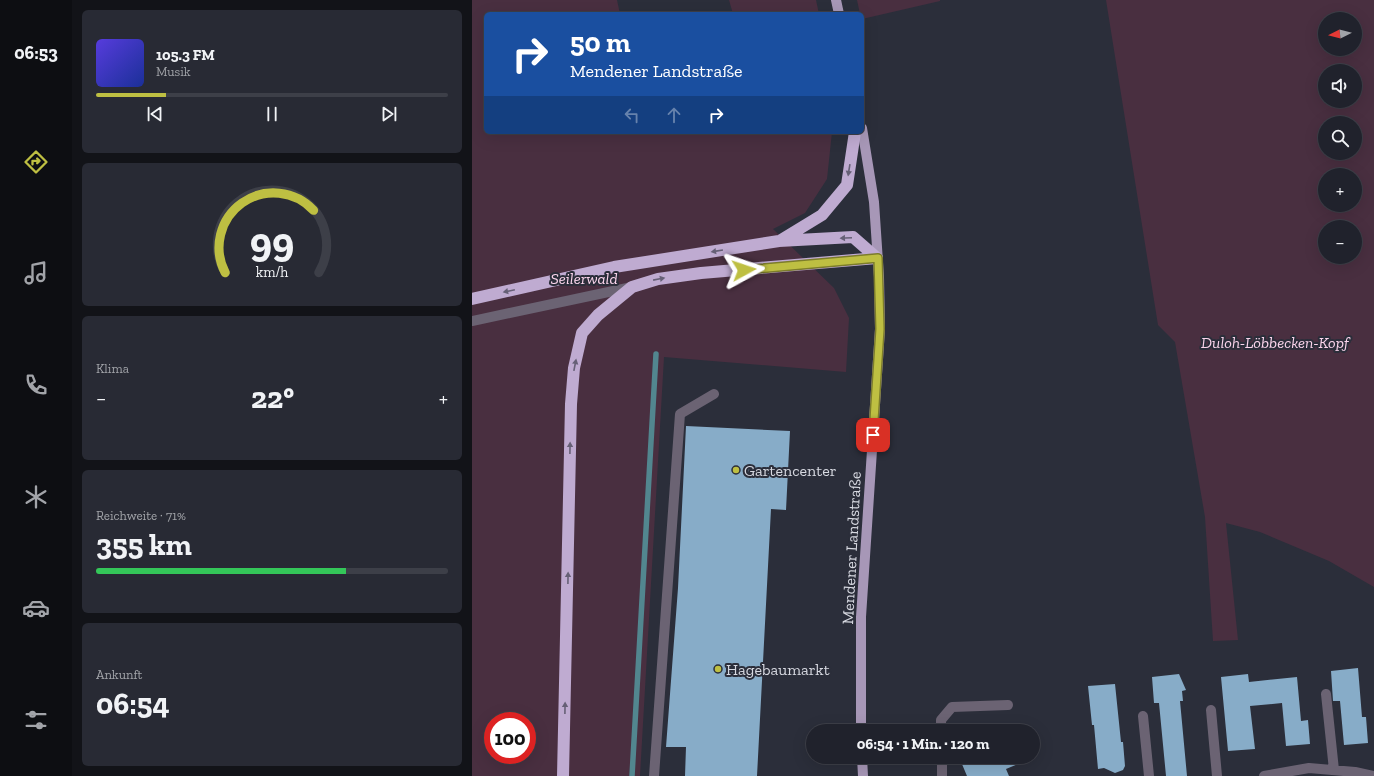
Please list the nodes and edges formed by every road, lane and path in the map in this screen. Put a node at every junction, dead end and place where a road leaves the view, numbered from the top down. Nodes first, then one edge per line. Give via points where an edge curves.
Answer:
1 (836, 0) edge
2 (839, 12) edge
3 (855, 134) edge
4 (863, 134) edge
5 (779, 241) junction
6 (878, 258) junction
7 (632, 287) junction
8 (472, 299) edge
9 (472, 321) edge
10 (714, 394) dead end
11 (1326, 694) dead end
12 (1008, 704) dead end
13 (1211, 710) dead end
14 (1143, 716) dead end
15 (861, 724) edge
16 (941, 724) edge
17 (862, 764) edge
18 (942, 764) edge
19 (1334, 770) junction
20 (563, 776) edge
21 (654, 776) edge
22 (863, 776) edge
23 (942, 776) edge
24 (1149, 776) edge
25 (1217, 776) edge
26 (1264, 776) edge
27 (1374, 776) edge

1 - 2 main road
3 -> 5 highway via 846,185 822,215
4 - 6 main road, Mendener Landstraße via 874,202
6 -> 5 highway via 853,237
5 -> 8 highway via 614,267
7 -> 6 highway via 658,279 701,273
6 - 15 main road, Mendener Landstraße via 880,329 861,617
7 - 9 street
20 -> 7 highway via 571,404 574,368 582,333 598,315
10 - 21 street via 680,414
11 - 19 street
12 - 16 street via 952,707 941,720
13 - 25 street
14 - 24 street
17 - 22 main road
18 - 23 street
19 - 26 street via 1309,768
19 - 27 street

